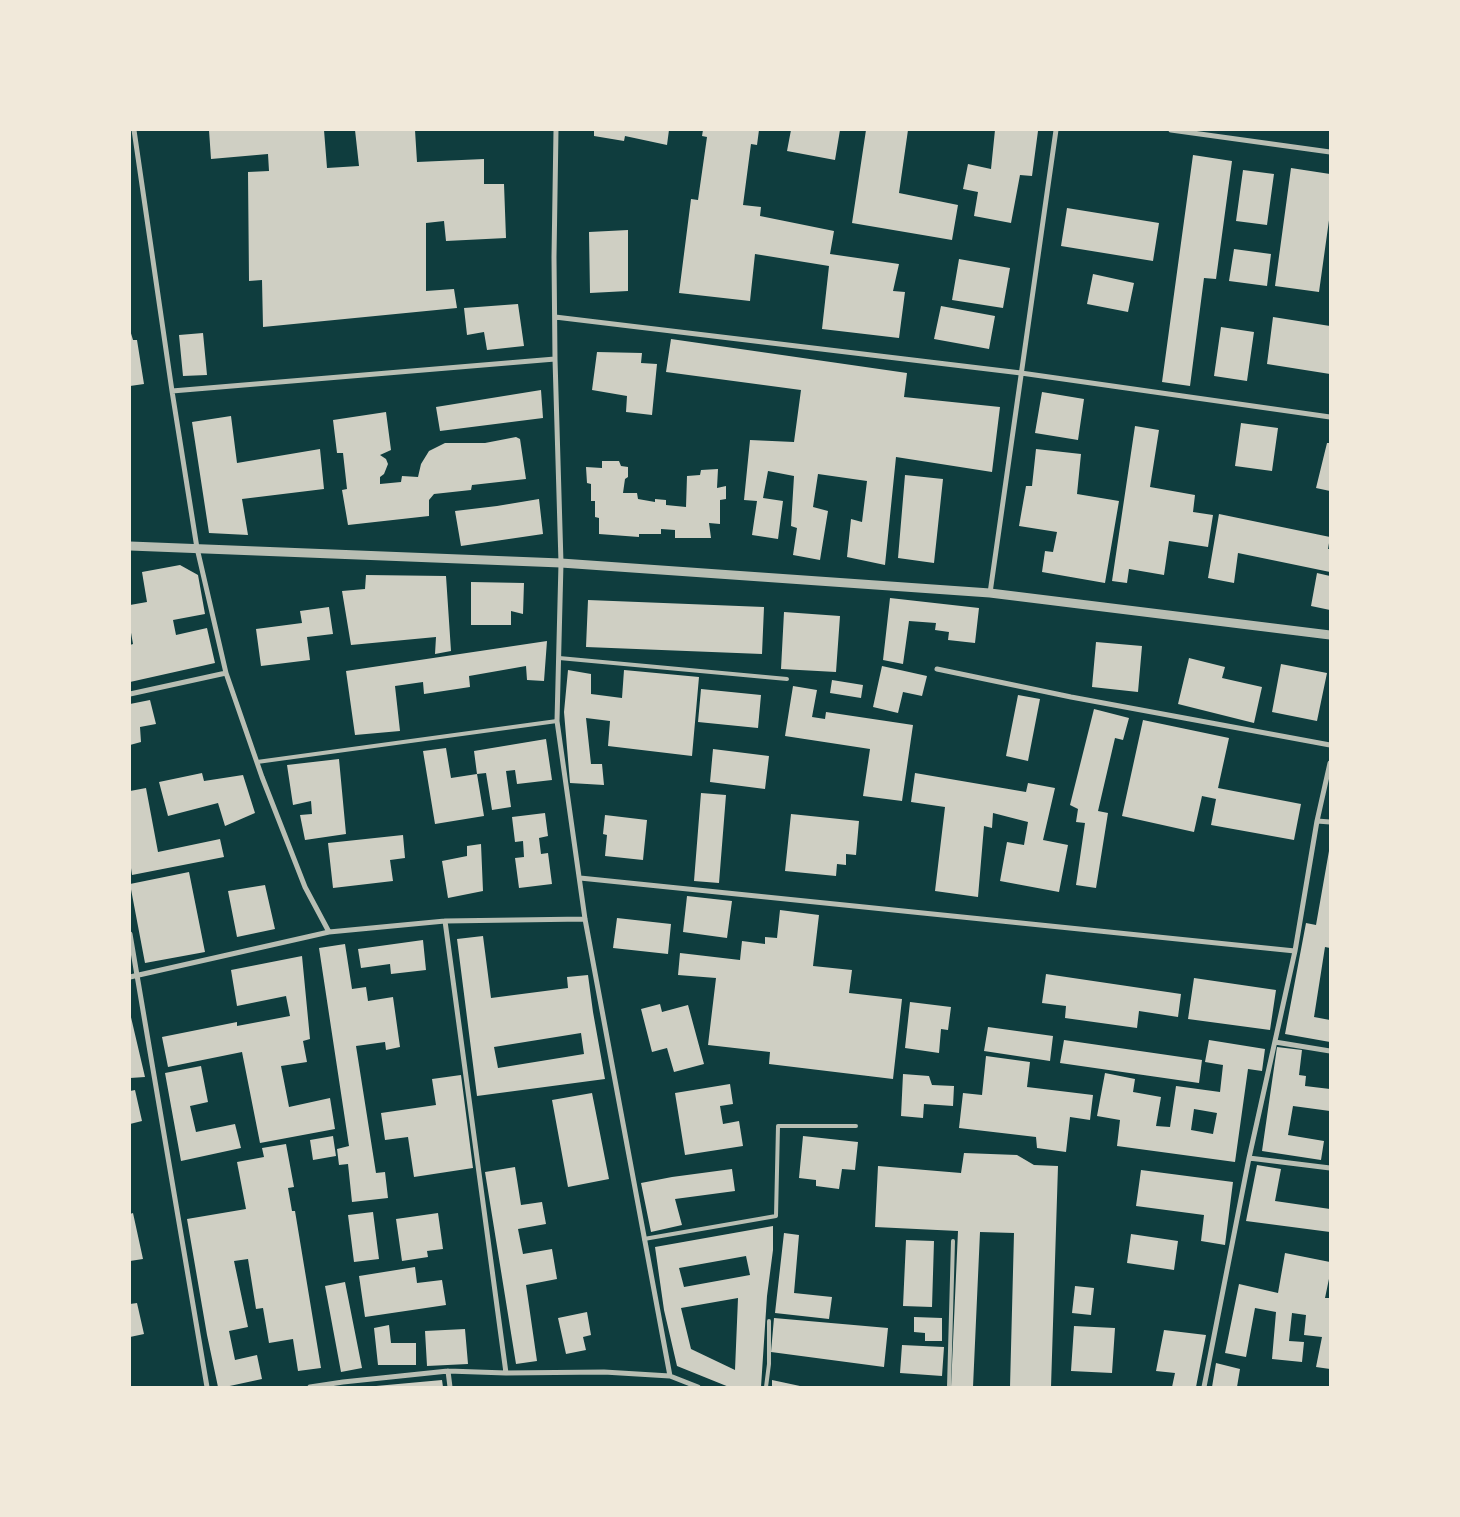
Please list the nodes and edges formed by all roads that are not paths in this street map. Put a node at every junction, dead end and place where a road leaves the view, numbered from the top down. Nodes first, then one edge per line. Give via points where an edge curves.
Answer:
1 (134, 130) edge
2 (556, 130) edge
3 (1056, 130) edge
4 (1172, 130) edge
5 (1330, 152) edge
6 (555, 318) junction
7 (555, 359) junction
8 (1021, 373) junction
9 (172, 391) junction
10 (1330, 417) edge
11 (130, 546) edge
12 (198, 548) junction
13 (561, 562) junction
14 (990, 593) junction
15 (1330, 635) edge
16 (559, 658) junction
17 (937, 670) dead end
18 (226, 673) junction
19 (787, 679) dead end
20 (130, 694) edge
21 (557, 720) junction
22 (1330, 745) edge
23 (257, 762) junction
24 (1330, 763) edge
25 (1317, 821) junction
26 (1330, 822) edge
27 (580, 878) junction
28 (586, 919) junction
29 (445, 921) junction
30 (328, 932) junction
31 (130, 934) edge
32 (1295, 951) junction
33 (137, 976) junction
34 (130, 977) edge
35 (1275, 1042) junction
36 (1330, 1051) edge
37 (856, 1126) dead end
38 (1249, 1158) junction
39 (1330, 1168) edge
40 (644, 1239) junction
41 (953, 1241) dead end
42 (770, 1321) dead end
43 (448, 1371) junction
44 (506, 1373) junction
45 (670, 1376) junction
46 (207, 1387) edge
47 (310, 1387) edge
48 (450, 1387) edge
49 (698, 1387) edge
50 (766, 1387) edge
51 (949, 1387) edge
52 (1204, 1387) edge

1 - 9 street
2 - 6 street
3 - 8 street
4 - 5 street
6 - 7 street
6 - 8 street
7 - 9 street
7 - 13 street
8 - 10 street
8 - 14 street
9 - 12 street
11 - 12 street
12 - 13 street
12 - 18 street
13 - 14 street
13 - 16 street
14 - 15 street
16 - 19 lane
16 - 21 street
17 - 22 street
18 - 20 street
18 - 23 street
21 - 23 lane
21 - 27 street
23 - 30 street via 306,888
24 - 25 street
25 - 26 street
25 - 32 street
27 - 28 street
27 - 32 street
28 - 29 street
28 - 40 street
29 - 30 street
29 - 44 street
30 - 33 street
31 - 33 street
32 - 35 street
33 - 34 street
33 - 46 street
35 - 36 street
35 - 38 street
37 - 40 lane via 778,1126 776,1216
38 - 39 street
38 - 52 street
40 - 45 street
41 - 51 lane
42 - 50 lane
43 - 44 street
43 - 47 street
43 - 48 street
44 - 45 street via 604,1372
45 - 49 street

